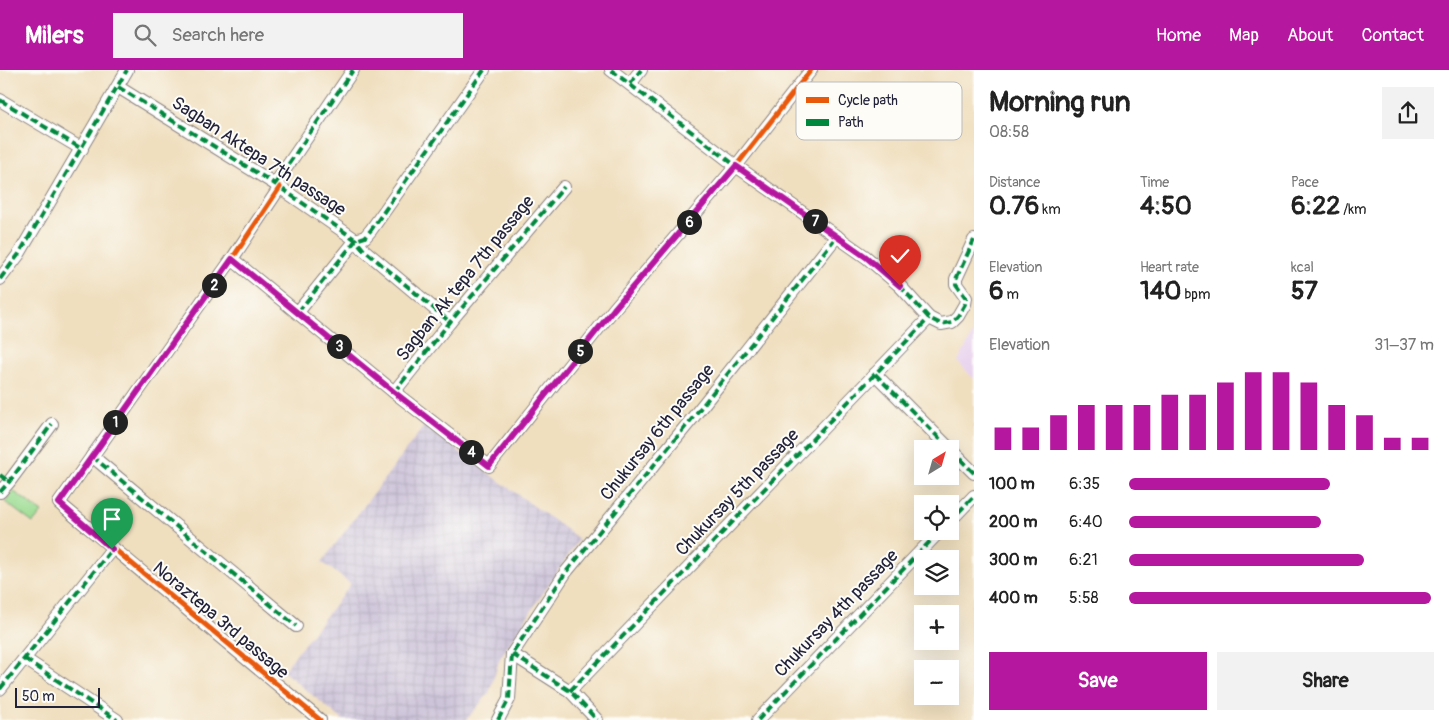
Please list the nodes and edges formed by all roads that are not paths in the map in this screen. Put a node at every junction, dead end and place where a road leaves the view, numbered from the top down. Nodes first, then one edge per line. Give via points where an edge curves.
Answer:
1 (127, 70) edge
2 (353, 70) edge
3 (484, 70) edge
4 (611, 70) edge
5 (641, 70) edge
6 (811, 70) edge
7 (802, 82) edge
8 (630, 84) junction
9 (118, 87) junction
10 (796, 89) edge
11 (0, 100) edge
12 (82, 149) junction
13 (736, 166) junction
14 (277, 185) junction
15 (564, 187) dead end
16 (837, 236) junction
17 (356, 240) junction
18 (974, 240) edge
19 (232, 259) junction
20 (0, 279) edge
21 (298, 312) junction
22 (929, 318) junction
23 (450, 322) junction
24 (875, 374) junction
25 (394, 392) junction
26 (52, 424) dead end
27 (92, 456) junction
28 (974, 473) edge
29 (5, 478) edge
30 (0, 492) edge
31 (974, 496) edge
32 (959, 512) edge
33 (931, 540) edge
34 (112, 549) junction
35 (296, 626) dead end
36 (512, 654) junction
37 (24, 659) junction
38 (0, 689) edge
39 (570, 691) junction
40 (117, 720) edge
41 (320, 720) edge
42 (498, 720) edge
43 (597, 720) edge
44 (758, 720) edge

1 - 9 street
2 - 14 street
3 - 17 street via 371,230
4 - 8 street
5 - 8 street
6 - 7 street
8 - 13 street
9 - 12 street
9 - 14 street, Sagban Aktepa 7th passage
10 - 13 street
11 - 12 street
12 - 20 street via 19,254
13 - 16 street
13 - 25 street via 614,309 489,466
14 - 17 street, Sagban Aktepa 7th passage
14 - 19 street
15 - 23 street, Sagban Ak tepa 7th passage
16 - 22 street via 900,286
16 - 36 street, Chukursay 6th passage via 566,572
17 - 21 street
17 - 23 street, Sagban Aktepa 7th passage
18 - 22 street via 956,279 966,298 962,310 946,324
19 - 21 street
19 - 27 street
21 - 25 street
22 - 24 street, Chukursay 5th passage
23 - 25 street, Sagban Ak tepa 7th passage
24 - 28 street
24 - 39 street, Chukursay 5th passage
26 - 29 street
27 - 34 street, Noraztepa 3rd passage via 59,503
27 - 35 street
29 - 30 street
31 - 32 street
33 - 44 street, Chukursay 4th passage
34 - 37 street
34 - 41 street, Noraztepa 3rd passage
36 - 39 street
36 - 42 street via 509,698
37 - 38 street
37 - 40 street
39 - 43 street

